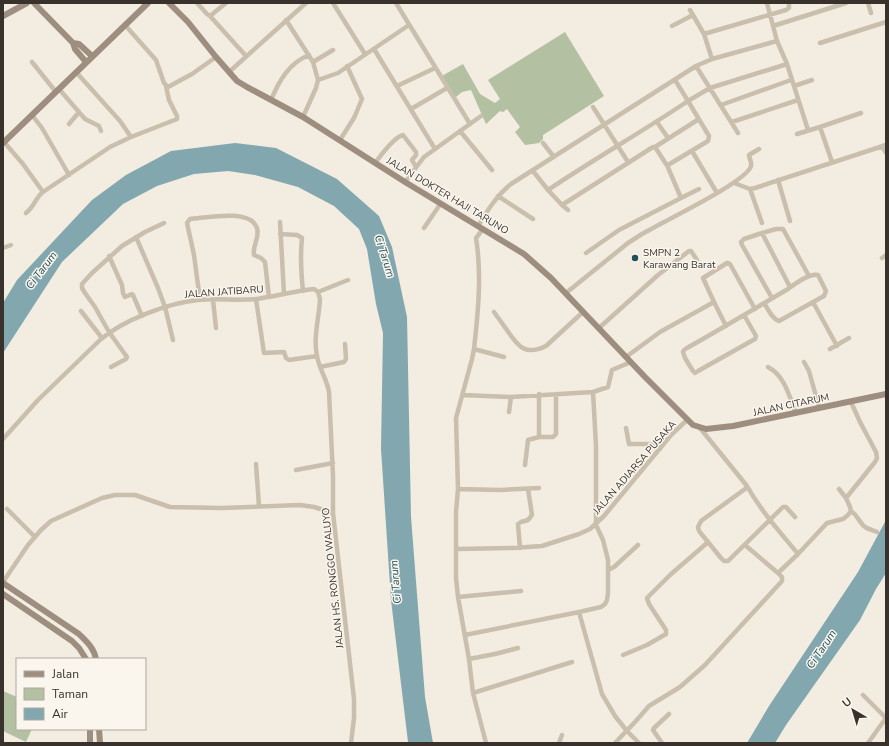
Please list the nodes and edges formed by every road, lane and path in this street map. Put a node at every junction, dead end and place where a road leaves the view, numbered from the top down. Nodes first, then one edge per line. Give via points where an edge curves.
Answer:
1 (27, 3) edge
2 (34, 3) edge
3 (148, 3) edge
4 (169, 3) edge
5 (197, 3) edge
6 (226, 3) edge
7 (306, 3) edge
8 (333, 3) edge
9 (396, 3) edge
10 (767, 3) edge
11 (789, 3) edge
12 (846, 3) edge
13 (868, 3) edge
14 (871, 13) dead end
15 (770, 15) junction
16 (3, 16) edge
17 (210, 16) junction
18 (286, 20) junction
19 (886, 22) edge
20 (125, 25) junction
21 (409, 25) junction
22 (672, 26) dead end
23 (773, 26) junction
24 (704, 34) junction
25 (777, 41) junction
26 (73, 43) junction
27 (820, 43) dead end
28 (374, 49) junction
29 (333, 50) dead end
30 (365, 54) junction
31 (309, 55) junction
32 (92, 56) junction
33 (246, 56) junction
34 (216, 57) junction
35 (712, 59) junction
36 (32, 62) dead end
37 (86, 62) junction
38 (313, 62) junction
39 (787, 64) junction
40 (347, 66) junction
41 (696, 66) junction
42 (435, 68) junction
43 (76, 72) junction
44 (229, 72) junction
45 (318, 80) junction
46 (675, 80) junction
47 (791, 80) junction
48 (812, 80) dead end
49 (166, 86) junction
50 (397, 86) junction
51 (794, 86) junction
52 (447, 88) junction
53 (710, 88) junction
54 (57, 90) junction
55 (271, 100) junction
56 (798, 100) junction
57 (688, 101) junction
58 (721, 106) junction
59 (593, 107) dead end
60 (411, 109) junction
61 (79, 112) junction
62 (861, 113) dead end
63 (32, 115) junction
64 (303, 116) junction
65 (481, 116) dead end
66 (699, 119) junction
67 (657, 122) junction
68 (732, 122) junction
69 (69, 124) dead end
70 (470, 124) junction
71 (604, 125) junction
72 (820, 127) junction
73 (808, 130) junction
74 (101, 131) dead end
75 (460, 131) junction
76 (738, 132) dead end
77 (798, 134) dead end
78 (131, 137) junction
79 (668, 138) junction
80 (340, 140) junction
81 (3, 143) edge
82 (543, 143) dead end
83 (618, 146) junction
84 (884, 146) edge
85 (655, 147) junction
86 (435, 149) junction
87 (759, 149) dead end
88 (692, 151) junction
89 (886, 153) edge
90 (554, 157) junction
91 (628, 162) junction
92 (832, 162) junction
93 (375, 163) junction
94 (667, 165) junction
95 (416, 167) junction
96 (492, 170) dead end
97 (533, 171) junction
98 (69, 175) junction
99 (778, 180) junction
100 (405, 182) junction
101 (734, 183) junction
102 (699, 189) dead end
103 (750, 189) junction
104 (548, 190) junction
105 (43, 192) junction
106 (717, 193) junction
107 (498, 196) junction
108 (681, 198) junction
109 (441, 203) junction
110 (562, 205) junction
111 (568, 210) dead end
112 (26, 213) dead end
113 (533, 218) dead end
114 (790, 221) dead end
115 (164, 222) dead end
116 (280, 222) dead end
117 (762, 223) dead end
118 (481, 227) junction
119 (424, 228) dead end
120 (762, 233) junction
121 (280, 234) junction
122 (136, 237) junction
123 (11, 245) dead end
124 (3, 248) edge
125 (586, 253) dead end
126 (109, 256) junction
127 (698, 260) dead end
128 (809, 276) junction
129 (348, 280) dead end
130 (790, 287) junction
131 (303, 291) junction
132 (318, 292) junction
133 (566, 293) junction
134 (284, 294) junction
135 (269, 297) junction
136 (772, 298) junction
137 (256, 299) junction
138 (200, 300) junction
139 (213, 300) junction
140 (714, 302) junction
141 (813, 302) junction
142 (764, 303) junction
143 (165, 307) junction
144 (755, 309) junction
145 (80, 311) dead end
146 (494, 312) dead end
147 (583, 312) junction
148 (744, 315) junction
149 (142, 316) junction
150 (726, 326) junction
151 (216, 328) dead end
152 (599, 328) junction
153 (109, 332) junction
154 (102, 338) junction
155 (849, 338) dead end
156 (173, 340) dead end
157 (345, 344) dead end
158 (837, 346) junction
159 (474, 349) junction
160 (830, 349) dead end
161 (317, 356) junction
162 (504, 357) dead end
163 (628, 360) junction
164 (804, 362) dead end
165 (111, 367) dead end
166 (320, 367) junction
167 (768, 367) dead end
168 (593, 392) junction
169 (539, 394) junction
170 (556, 394) junction
171 (886, 394) edge
172 (463, 395) junction
173 (511, 397) junction
174 (851, 402) junction
175 (819, 407) junction
176 (509, 412) dead end
177 (796, 413) junction
178 (687, 420) junction
179 (626, 428) dead end
180 (700, 428) junction
181 (539, 437) junction
182 (3, 439) edge
183 (660, 449) junction
184 (333, 463) junction
185 (256, 464) dead end
186 (525, 464) dead end
187 (296, 470) dead end
188 (747, 486) junction
189 (538, 488) dead end
190 (458, 489) junction
191 (528, 489) junction
192 (839, 489) dead end
193 (846, 498) junction
194 (259, 506) junction
195 (7, 508) dead end
196 (851, 511) junction
197 (332, 513) junction
198 (795, 517) dead end
199 (769, 520) junction
200 (596, 525) junction
201 (878, 532) dead end
202 (35, 537) junction
203 (707, 543) junction
204 (638, 545) dead end
205 (745, 545) junction
206 (456, 548) junction
207 (520, 548) junction
208 (798, 554) junction
209 (608, 570) junction
210 (778, 573) junction
211 (3, 582) edge
212 (521, 591) dead end
213 (3, 594) edge
214 (458, 598) junction
215 (579, 612) junction
216 (465, 635) junction
217 (518, 648) dead end
218 (623, 655) dead end
219 (85, 658) edge
220 (96, 658) edge
221 (469, 659) junction
222 (572, 662) dead end
223 (473, 693) junction
224 (863, 695) dead end
225 (669, 714) dead end
226 (886, 718) edge
227 (627, 731) junction
228 (99, 732) edge
229 (562, 735) dead end
230 (90, 740) edge
231 (100, 743) edge
232 (351, 743) edge
233 (486, 743) edge
234 (558, 743) edge
235 (615, 743) edge
236 (639, 743) edge
237 (662, 743) edge
238 (868, 743) edge

1 - 16 street
2 - 26 street
3 - 20 street
4 - 34 street, JALAN DOKTER HAJI TARUNO
5 - 17 street
6 - 17 street
7 - 18 street
8 - 30 street
9 - 21 street
10 - 15 street
11 - 15 street via 786,10
12 - 23 street
13 - 14 street
15 - 23 street
15 - 24 street
17 - 33 street
18 - 31 street
18 - 33 street
19 - 27 street
20 - 32 street
20 - 49 street via 156,60
21 - 28 street
21 - 42 street
22 - 24 street via 692,12
23 - 25 street
24 - 35 street
25 - 35 street
25 - 39 street
26 - 32 street via 79,44
26 - 37 street
28 - 30 street
28 - 50 street
29 - 38 street
30 - 40 street
31 - 38 street
31 - 55 street via 287,71
32 - 37 street
33 - 44 street
34 - 44 street, JALAN DOKTER HAJI TARUNO
34 - 49 street via 181,80
35 - 41 street
36 - 54 street
37 - 43 street
38 - 45 street
39 - 47 street
39 - 53 street
40 - 45 street via 338,73
40 - 80 street via 362,99 359,109
41 - 46 street
41 - 53 street
42 - 50 street
42 - 52 street
43 - 54 street
43 - 78 street
44 - 55 street, JALAN DOKTER HAJI TARUNO via 247,88
45 - 64 street
46 - 57 street
46 - 71 street
47 - 51 street
47 - 58 street
48 - 51 street
49 - 78 street via 176,119
50 - 60 street
51 - 56 street
52 - 60 street
52 - 70 street
53 - 57 street
53 - 58 street
54 - 61 street
54 - 63 street
55 - 64 street, JALAN DOKTER HAJI TARUNO
56 - 68 street
56 - 73 street
57 - 66 street
57 - 67 street
58 - 68 street
59 - 71 street
60 - 86 street
61 - 69 street
61 - 74 street via 88,121 99,126
62 - 72 street
63 - 81 street
63 - 98 street
64 - 80 street, JALAN DOKTER HAJI TARUNO
65 - 70 street
66 - 79 street
66 - 88 street via 710,139
67 - 79 street
67 - 83 street
68 - 76 street
70 - 75 street
71 - 83 street
71 - 90 street
72 - 73 street
72 - 92 street
73 - 77 street
75 - 86 street
75 - 96 street
78 - 98 street via 110,147
79 - 85 street
80 - 93 street, JALAN DOKTER HAJI TARUNO
81 - 105 street via 23,164
82 - 90 street
83 - 91 street
83 - 104 street
84 - 89 street
84 - 92 street
85 - 91 street
85 - 94 street
86 - 95 street
87 - 101 street via 749,154 752,163 750,169
88 - 94 street
88 - 106 street
90 - 97 street
91 - 110 street
92 - 99 street
93 - 95 street via 391,143 403,135 416,152 412,160
93 - 100 street, JALAN DOKTER HAJI TARUNO
94 - 108 street
95 - 100 street
97 - 104 street
97 - 107 street via 511,184
98 - 105 street
99 - 103 street
99 - 114 street
100 - 109 street, JALAN DOKTER HAJI TARUNO
101 - 103 street
101 - 106 street
102 - 108 street
103 - 117 street
104 - 110 street
105 - 112 street
106 - 133 street via 628,243
107 - 113 street
107 - 118 street
108 - 125 street via 619,230
109 - 118 street, JALAN DOKTER HAJI TARUNO
109 - 119 street
110 - 111 street
115 - 122 street
116 - 121 street
118 - 133 street, JALAN DOKTER HAJI TARUNO via 524,254
118 - 159 street via 476,238 479,259 479,302
120 - 128 street via 783,229
120 - 130 street
120 - 136 street via 742,242
121 - 131 street via 297,235 302,238 300,265
121 - 134 street
122 - 126 street
122 - 143 street
123 - 124 street
126 - 149 street via 125,297 133,295
126 - 153 street via 84,281 82,288
127 - 152 street via 689,251
128 - 130 street
128 - 141 street via 818,275 826,291 824,296
129 - 132 street, JALAN JATIBARU
130 - 136 street
131 - 132 street, JALAN JATIBARU
131 - 134 street, JALAN JATIBARU
132 - 161 street, JALAN HS. RONGGO WALUYO via 320,300
133 - 147 street, JALAN DOKTER HAJI TARUNO
134 - 135 street, JALAN JATIBARU
135 - 137 street, JALAN JATIBARU
135 - 138 street via 264,262 253,252 257,227 242,217 227,216 190,219 187,223
136 - 142 street
137 - 139 street, JALAN JATIBARU
137 - 161 street via 264,354 284,352 289,360
138 - 139 street, JALAN JATIBARU
138 - 143 street, JALAN JATIBARU
139 - 151 street
140 - 144 street via 703,278 727,263 730,264
140 - 150 street
140 - 163 street via 660,332
141 - 142 street via 779,321 773,317
141 - 158 street
142 - 144 street
143 - 149 street, JALAN JATIBARU
143 - 156 street
144 - 148 street
145 - 154 street
146 - 147 street via 517,344 523,349 535,350 546,346
147 - 152 street, JALAN DOKTER HAJI TARUNO
148 - 150 street
148 - 150 street via 756,336 754,341 698,372 693,372 685,358 684,350
149 - 153 street, JALAN JATIBARU
152 - 163 street, JALAN DOKTER HAJI TARUNO
153 - 154 street, JALAN JATIBARU
153 - 165 street via 127,358
154 - 182 street, JALAN JATIBARU via 38,400
155 - 158 street
157 - 166 street via 344,362
158 - 160 street
159 - 162 street
159 - 172 street
161 - 166 street, JALAN HS. RONGGO WALUYO
163 - 168 street via 610,372 608,387
163 - 178 street, JALAN DOKTER HAJI TARUNO
164 - 175 street
166 - 184 street, JALAN HS. RONGGO WALUYO via 329,392
167 - 177 street via 780,377
168 - 170 street
168 - 200 street
169 - 170 street
169 - 173 street
169 - 181 street
170 - 181 street via 556,434 553,437
171 - 174 street, JALAN CITARUM
172 - 173 street
172 - 190 street via 456,418
173 - 176 street
174 - 175 street, JALAN CITARUM
174 - 193 street via 877,458
175 - 177 street, JALAN CITARUM
177 - 180 street, JALAN CITARUM via 733,426
178 - 180 street, JALAN DOKTER HAJI TARUNO
178 - 183 street, JALAN ADIARSA PUSAKA
179 - 183 street via 629,444 651,444
180 - 188 street
181 - 186 street via 528,440
183 - 200 street, JALAN ADIARSA PUSAKA
184 - 187 street
184 - 197 street, JALAN HS. RONGGO WALUYO
185 - 194 street
188 - 199 street
188 - 203 street via 701,521 699,532
189 - 191 street
190 - 191 street
190 - 206 street
191 - 207 street via 532,515 528,520 518,524
192 - 193 street
193 - 196 street
194 - 197 street via 300,505
194 - 202 street via 176,507 135,495 115,495 102,498 51,521
195 - 202 street
196 - 201 street via 865,528
196 - 208 street via 843,519 827,523
197 - 232 street, JALAN HS. RONGGO WALUYO via 354,699
198 - 199 street via 783,506
199 - 205 street
199 - 208 street
200 - 207 street, JALAN ADIARSA PUSAKA via 549,544
200 - 209 street via 606,551
202 - 211 street
203 - 205 street via 724,561 728,561
203 - 218 street via 647,598 666,634
204 - 209 street
205 - 210 street
206 - 207 street, JALAN ADIARSA PUSAKA
206 - 214 street
208 - 210 street
209 - 215 street via 605,604
210 - 227 street via 782,581 727,642 680,687 649,706
211 - 220 street via 79,634 94,650
212 - 214 street
213 - 219 street via 72,641
214 - 216 street
215 - 216 street
215 - 227 street via 602,694 607,705
216 - 221 street
217 - 221 street
221 - 223 street
222 - 223 street
223 - 233 street
224 - 226 street
225 - 237 street via 654,728
226 - 238 street
227 - 235 street
227 - 236 street
228 - 230 street
228 - 231 street
229 - 234 street

